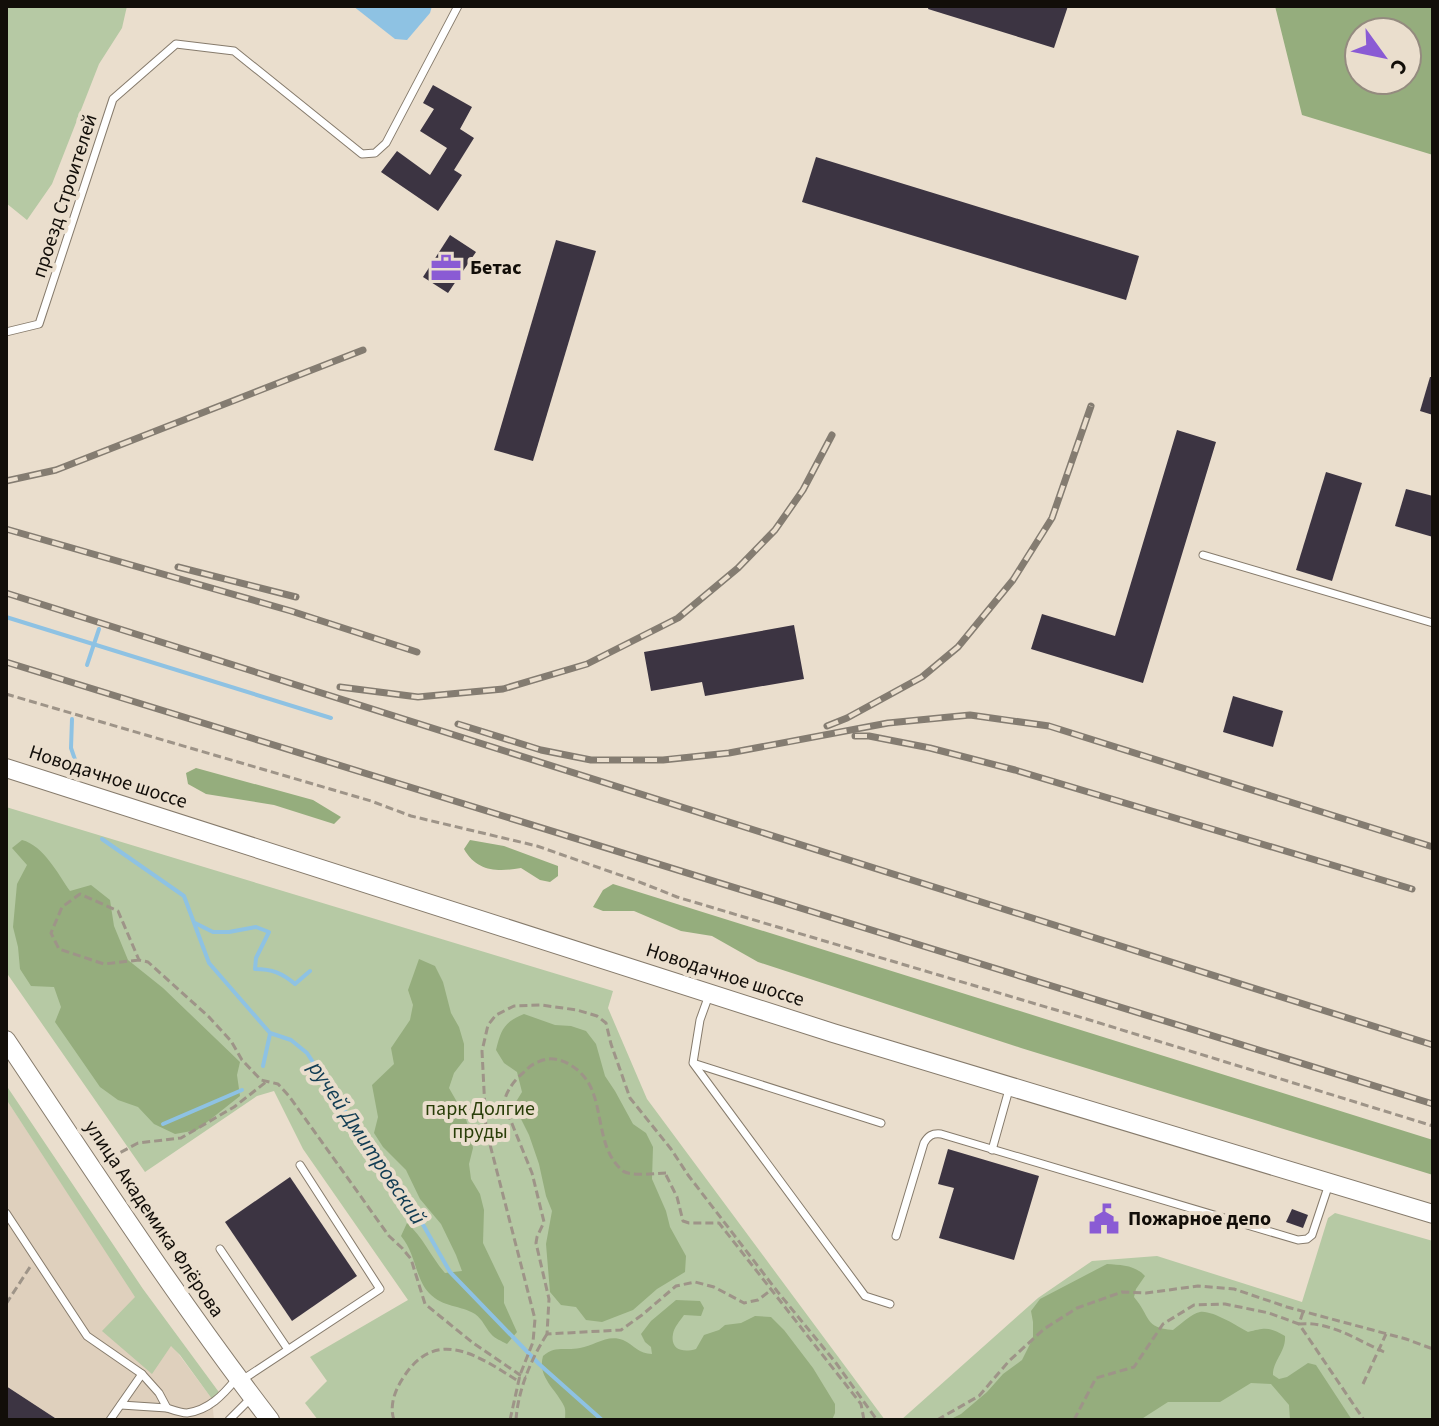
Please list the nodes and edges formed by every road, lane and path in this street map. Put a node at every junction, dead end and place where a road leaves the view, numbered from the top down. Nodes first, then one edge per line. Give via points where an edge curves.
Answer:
1 (458, 6) edge
2 (6, 332) edge
3 (1203, 555) dead end
4 (1433, 623) edge
5 (6, 694) edge
6 (6, 768) edge
7 (139, 960) junction
8 (710, 993) junction
9 (6, 1040) edge
10 (693, 1063) junction
11 (266, 1082) junction
12 (1010, 1086) junction
13 (881, 1123) dead end
14 (1433, 1126) edge
15 (992, 1150) junction
16 (110, 1158) dead end
17 (300, 1165) dead end
18 (1329, 1184) junction
19 (6, 1213) edge
20 (1433, 1214) edge
21 (896, 1236) dead end
22 (220, 1249) dead end
23 (34, 1260) dead end
24 (771, 1290) junction
25 (6, 1304) edge
26 (890, 1304) dead end
27 (1303, 1312) junction
28 (1299, 1324) junction
29 (547, 1334) junction
30 (1386, 1334) junction
31 (287, 1348) junction
32 (1433, 1349) edge
33 (1382, 1351) junction
34 (527, 1364) junction
35 (142, 1374) junction
36 (526, 1377) junction
37 (519, 1378) junction
38 (238, 1379) junction
39 (1363, 1384) dead end
40 (252, 1397) junction
41 (121, 1405) junction
42 (167, 1408) junction
43 (110, 1420) edge
44 (229, 1420) edge
45 (270, 1420) edge
46 (394, 1420) edge
47 (510, 1420) edge
48 (516, 1420) edge
49 (864, 1420) edge
50 (877, 1420) edge
51 (937, 1420) edge
52 (1074, 1420) edge
53 (1364, 1420) edge

1 - 2 lane, проезд Строителей via 386,143 375,153 362,154 234,51 176,44 113,99 39,324
3 - 4 lane
5 - 14 path via 411,816 537,846 677,897
6 - 8 street, Новодачное шоссе
7 - 7 path via 118,911 80,894 62,907 51,933 59,949 104,964
7 - 11 path via 148,962 209,1017
8 - 10 lane
8 - 12 street, Новодачное шоссе
9 - 38 street, улица Академика Флёрова
10 - 13 lane
10 - 26 lane via 865,1296
11 - 16 path via 181,1138 138,1143
11 - 37 path via 278,1084 289,1096 411,1259 425,1304
12 - 15 lane
12 - 18 street, Новодачное шоссе
15 - 18 lane via 1298,1240 1312,1235
15 - 21 lane via 941,1134 928,1137
17 - 31 lane via 380,1289
18 - 20 street, Новодачное шоссе
19 - 35 lane via 87,1336
22 - 31 lane
23 - 25 path
24 - 29 path via 744,1303 695,1282 676,1286 621,1330
24 - 29 path via 719,1223 683,1221 666,1174 624,1171 603,1138 592,1088 565,1061 553,1058 519,1076 504,1098 544,1222 536,1243 549,1299
24 - 49 path via 861,1404
27 - 28 path
27 - 30 path
27 - 51 path via 1234,1289 1198,1286 1101,1298 1044,1329 979,1396
28 - 33 path via 1332,1328
28 - 52 path via 1225,1304 1194,1305 1163,1324 1134,1367 1096,1378
28 - 53 path
29 - 34 path
30 - 32 path
30 - 33 path
31 - 38 lane
33 - 39 path
34 - 36 path
34 - 37 path
34 - 50 path via 535,1319 486,1129 482,1051 496,1015 514,1006 541,1005 577,1010 606,1023 630,1098
35 - 41 lane
35 - 42 lane
36 - 37 path
36 - 48 path
37 - 46 path via 461,1350 426,1355 409,1367 395,1390
37 - 47 path
38 - 40 street, улица Академика Флёрова
38 - 42 lane via 208,1405 185,1413
40 - 44 lane
40 - 45 street, улица Академика Флёрова
41 - 42 lane
41 - 43 lane

